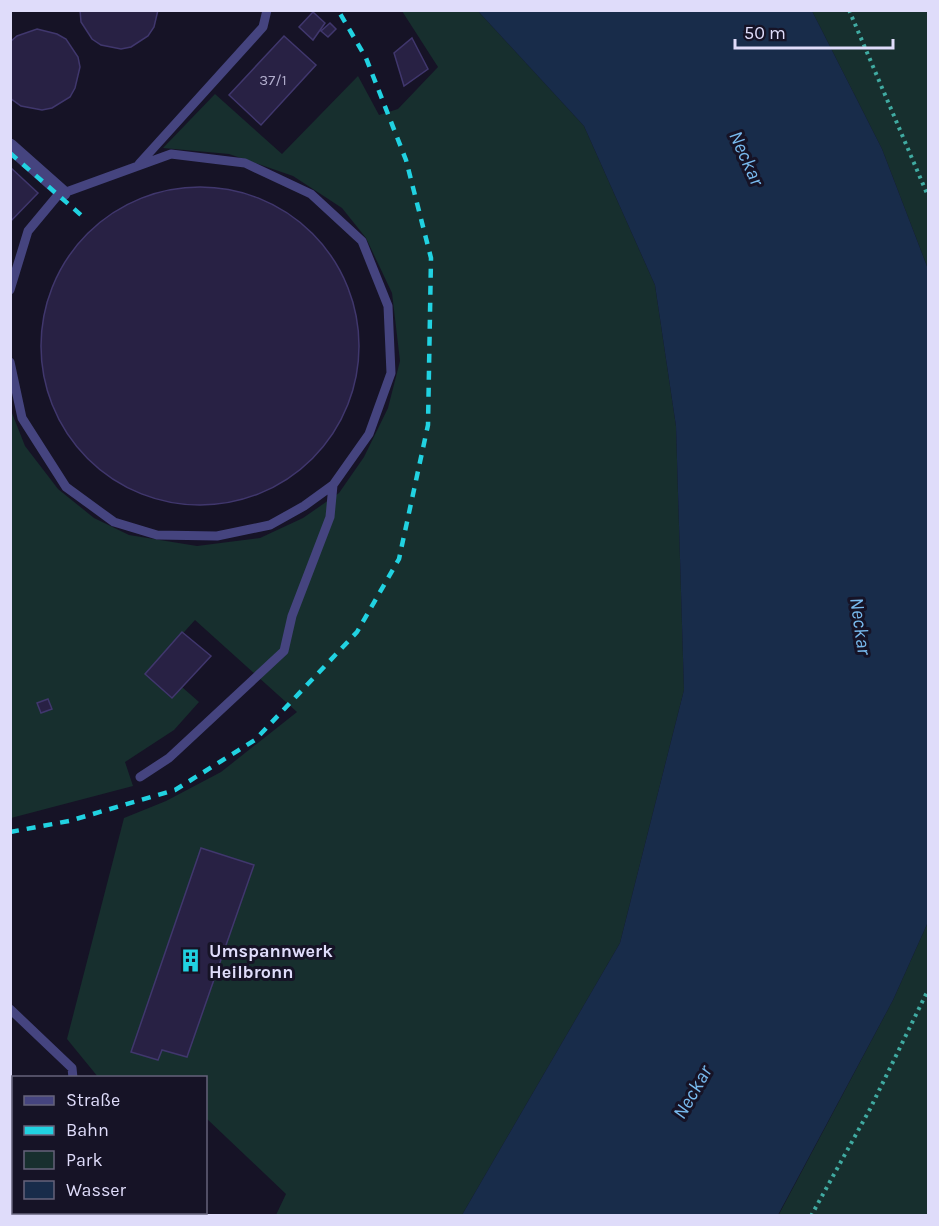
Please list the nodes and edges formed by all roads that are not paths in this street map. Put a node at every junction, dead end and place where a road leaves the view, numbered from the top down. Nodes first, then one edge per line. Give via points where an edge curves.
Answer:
1 (267, 10) edge
2 (10, 146) edge
3 (138, 165) junction
4 (63, 193) junction
5 (10, 290) edge
6 (10, 362) edge
7 (10, 390) edge
8 (18, 399) junction
9 (333, 485) junction
10 (140, 777) dead end
11 (10, 1010) edge
12 (73, 1076) edge

1 - 3 lane via 263,27
2 - 4 street
3 - 4 lane
3 - 9 lane via 171,154 245,163 311,194 362,240 388,306 391,373 369,434
4 - 5 lane via 57,195 28,231
6 - 8 lane
7 - 8 lane
8 - 9 lane via 22,418 66,487 114,522 157,535 217,536 270,525
9 - 10 lane via 330,517 292,616 284,651 169,758
11 - 12 lane via 72,1068

